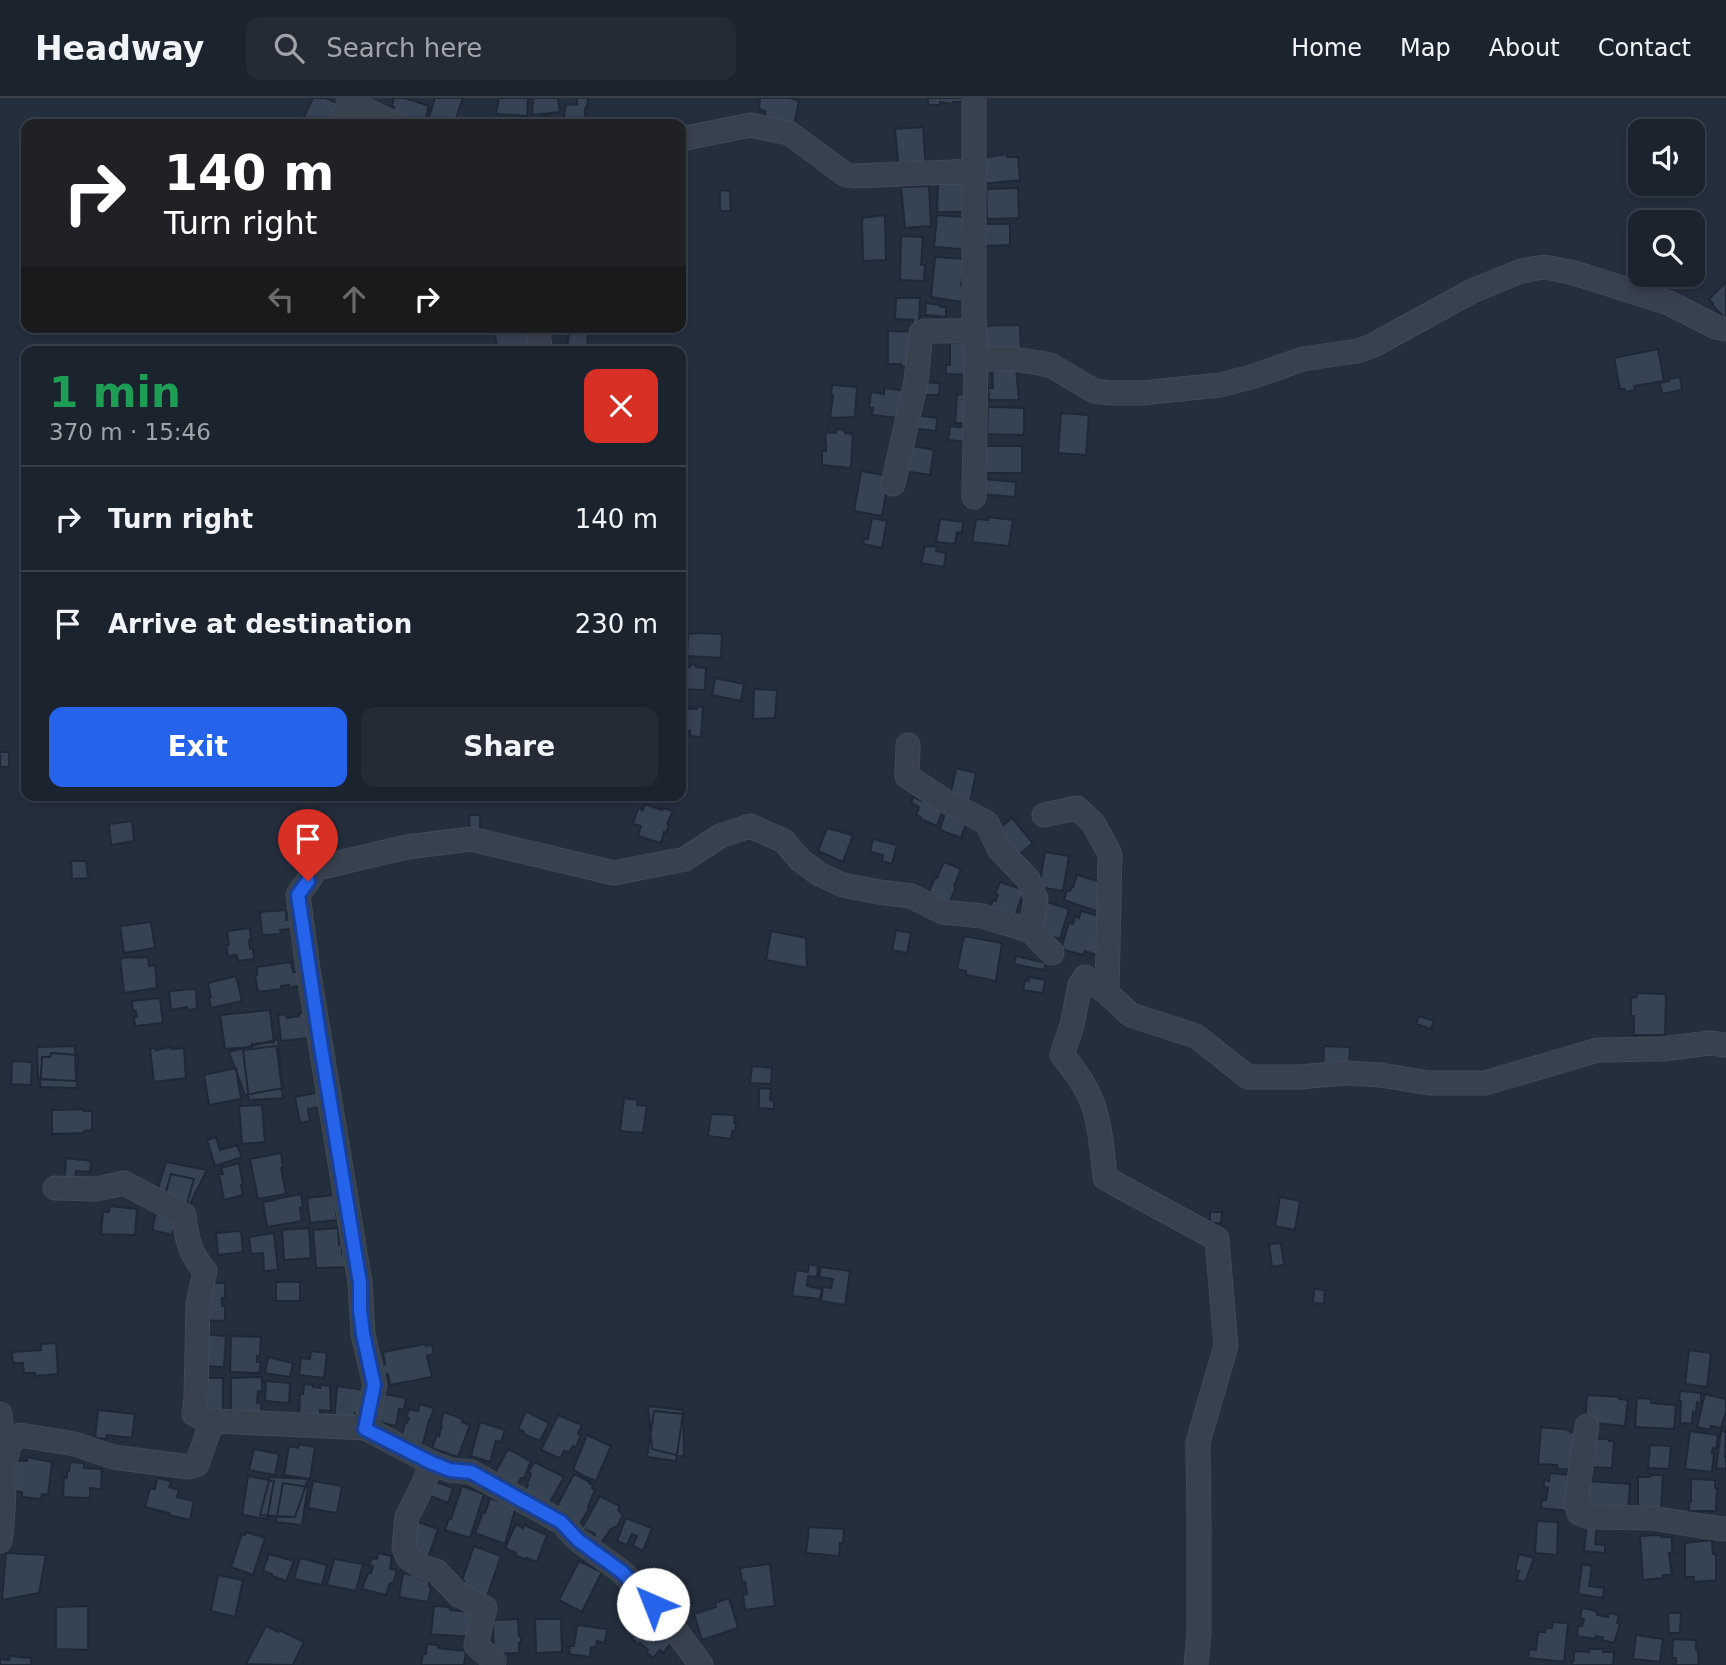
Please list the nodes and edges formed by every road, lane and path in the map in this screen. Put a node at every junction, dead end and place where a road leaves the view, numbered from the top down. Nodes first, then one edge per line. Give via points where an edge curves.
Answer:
1 (974, 98) edge
2 (351, 100) edge
3 (342, 119) edge
4 (386, 119) edge
5 (686, 138) edge
6 (975, 171) junction
7 (1726, 329) edge
8 (975, 331) junction
9 (976, 359) junction
10 (893, 484) dead end
11 (974, 497) dead end
12 (908, 745) dead end
13 (1044, 815) dead end
14 (1031, 931) junction
15 (1052, 953) dead end
16 (1107, 993) junction
17 (1726, 1045) edge
18 (55, 1188) dead end
19 (0, 1414) edge
20 (214, 1424) junction
21 (1587, 1426) dead end
22 (365, 1429) junction
23 (3, 1461) edge
24 (432, 1463) junction
25 (1726, 1529) edge
26 (0, 1542) edge
27 (494, 1661) dead end
28 (701, 1665) edge
29 (1196, 1665) edge

1 - 6 street
2 - 3 street
2 - 4 street
5 - 6 street via 750,125 789,133 846,175
6 - 8 street
7 - 9 street via 1669,303 1544,267 1472,290 1372,346 1303,359 1220,385 1111,393 1094,391 1052,366
8 - 9 street
8 - 10 street via 920,333 916,382
9 - 11 street
12 - 14 street via 907,776 987,823 999,849 1028,879 1036,899
13 - 16 street via 1077,808 1093,823 1110,853
14 - 15 street
14 - 22 street via 982,916 943,912 911,896 843,885 800,860 784,841 750,826 720,836 685,859 614,873 471,839 407,847 317,868 298,895 374,1385
16 - 17 street via 1131,1014 1196,1037 1248,1077 1345,1073 1429,1083 1485,1083 1598,1050
16 - 29 street via 1085,977 1062,1055 1093,1103 1105,1178 1217,1239 1226,1346 1198,1442
18 - 20 street via 96,1189 124,1183 184,1215 189,1248 205,1271 198,1304 194,1414
19 - 23 street
20 - 22 street
20 - 23 street via 197,1464 189,1467 113,1457 75,1444 20,1435 10,1442
21 - 25 street via 1576,1501 1579,1513
22 - 24 street
23 - 26 street
24 - 27 street via 407,1517 404,1547 408,1558 436,1571 459,1595 485,1608 476,1646
24 - 28 street via 471,1472 561,1522 622,1572 668,1620

